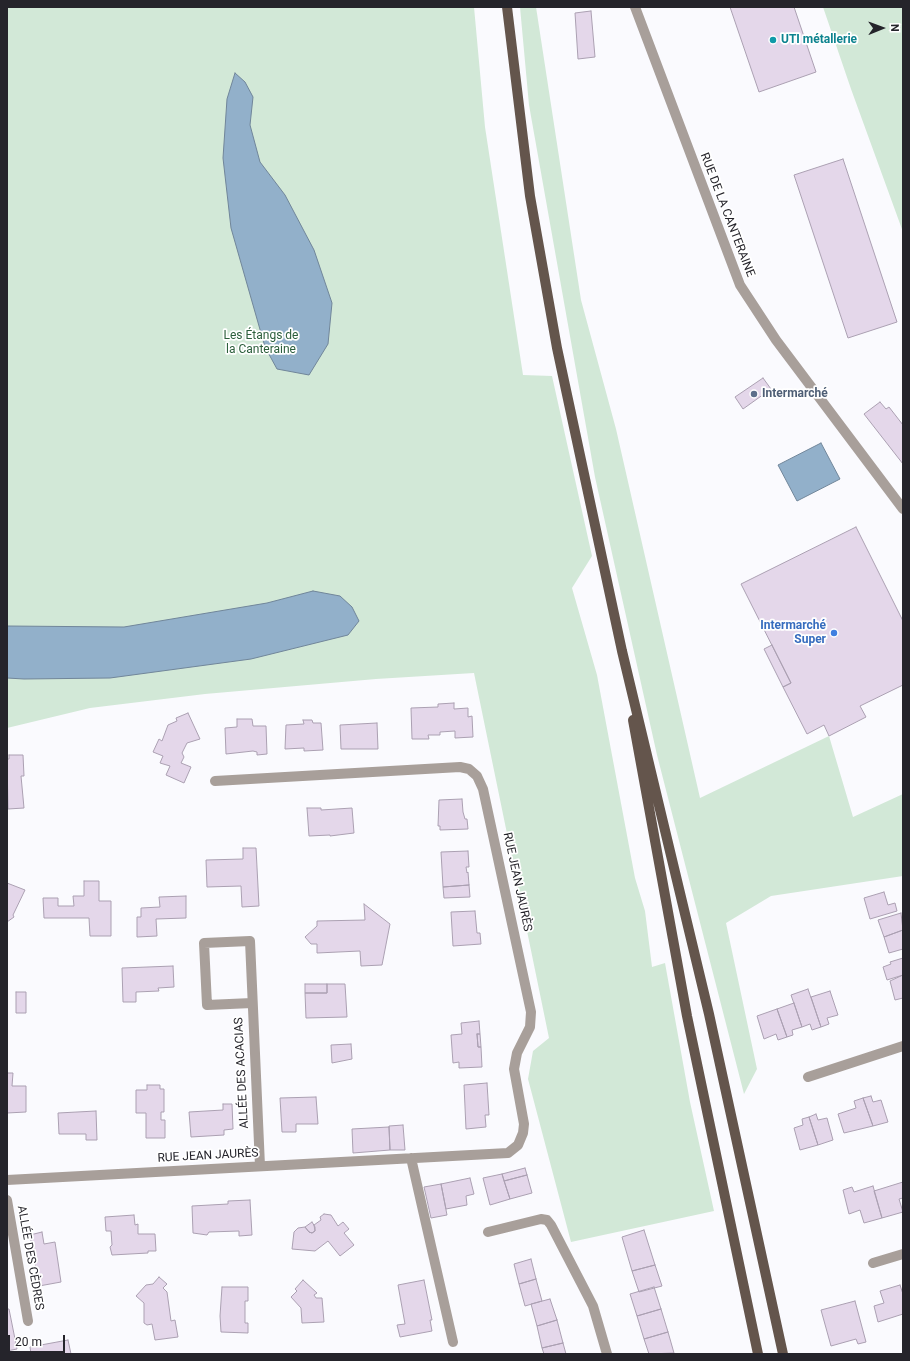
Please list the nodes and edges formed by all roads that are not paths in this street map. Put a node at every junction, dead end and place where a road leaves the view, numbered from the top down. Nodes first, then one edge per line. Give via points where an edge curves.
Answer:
1 (507, 7) edge
2 (635, 7) edge
3 (903, 509) edge
4 (622, 651) junction
5 (215, 781) dead end
6 (252, 1003) junction
7 (903, 1046) edge
8 (808, 1077) dead end
9 (411, 1158) junction
10 (260, 1166) junction
11 (7, 1180) edge
12 (7, 1200) edge
13 (488, 1232) dead end
14 (903, 1254) edge
15 (873, 1263) dead end
16 (28, 1321) dead end
17 (454, 1342) dead end
18 (607, 1354) edge
19 (758, 1354) edge
20 (784, 1354) edge

1 - 4 main road via 522,138 544,283
2 - 3 street, RUE DE LA CANTERAINE via 740,285 776,340
4 - 19 main road via 684,1001
4 - 20 main road via 707,1006
5 - 9 street, RUE JEAN JAURÈS via 460,767 469,769 480,779 531,1012 530,1027 514,1069 523,1133 518,1145 508,1153
6 - 6 street, ALLÉE DES ACACIAS via 206,1005 204,943 250,941
6 - 10 street, ALLÉE DES ACACIAS
7 - 8 street
9 - 10 street, RUE JEAN JAURÈS
9 - 17 street
10 - 11 street, RUE JEAN JAURÈS
12 - 16 street, ALLÉE DES CÈDRES
13 - 18 street via 541,1218 551,1225 593,1306
14 - 15 street

